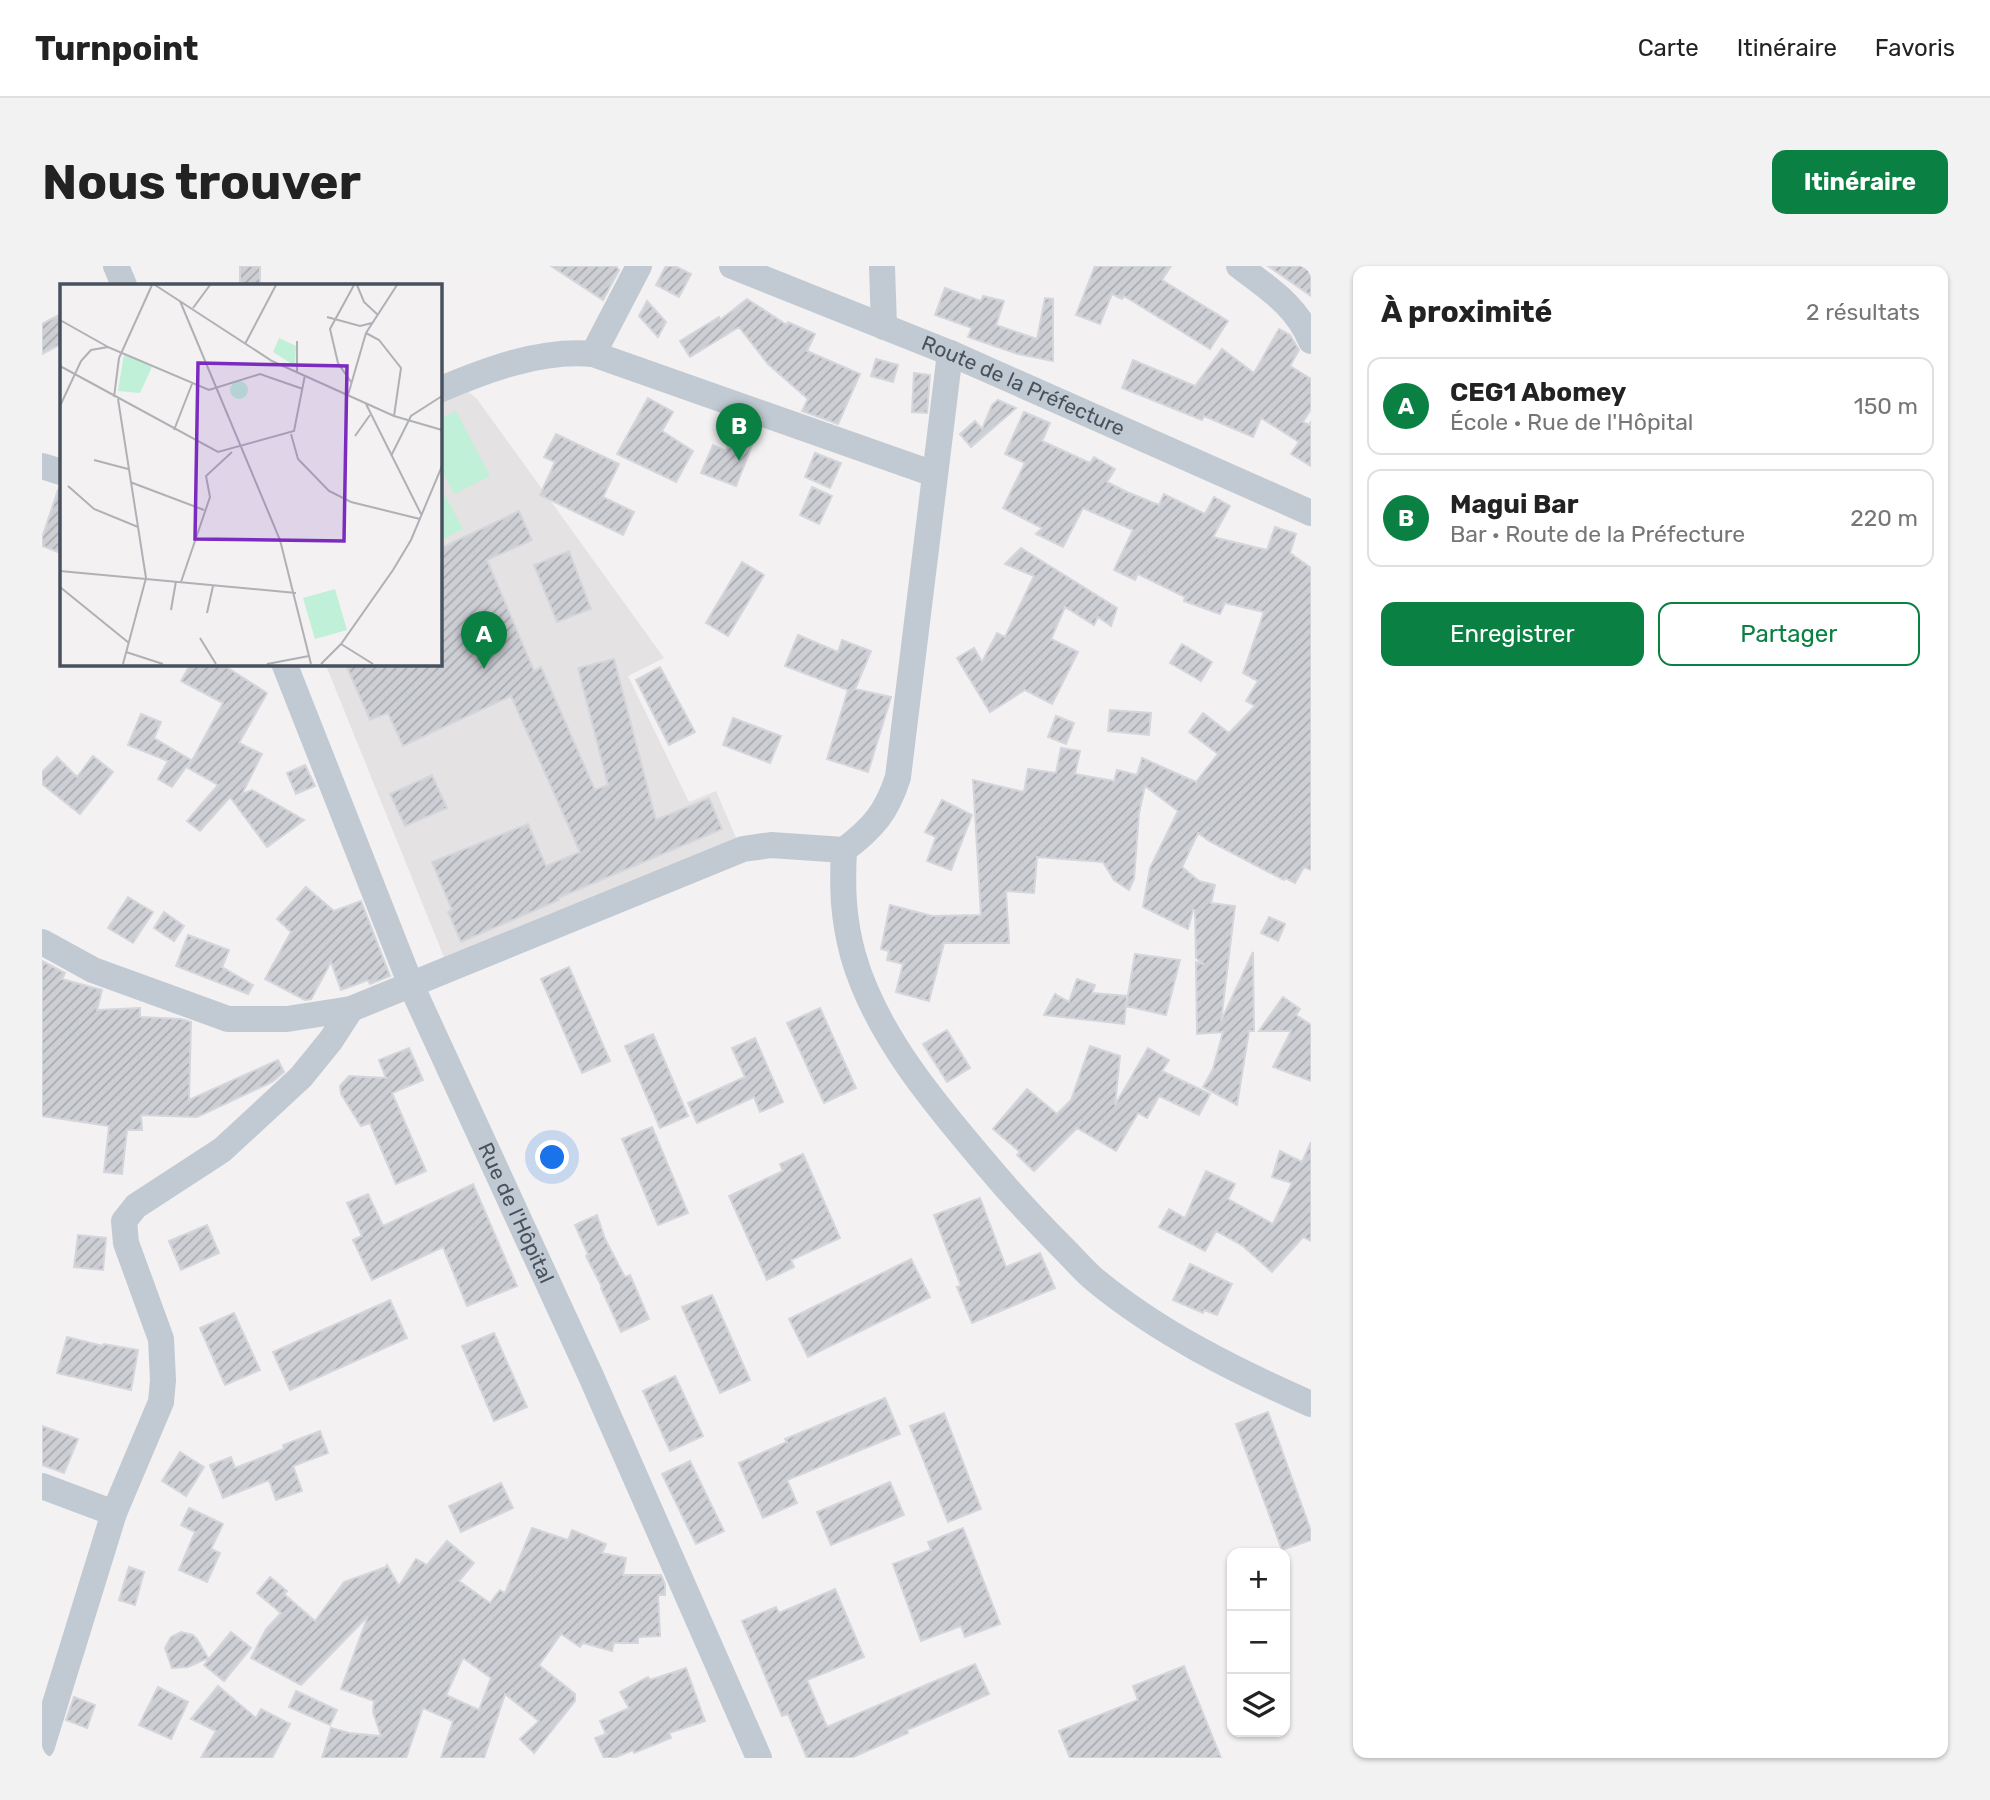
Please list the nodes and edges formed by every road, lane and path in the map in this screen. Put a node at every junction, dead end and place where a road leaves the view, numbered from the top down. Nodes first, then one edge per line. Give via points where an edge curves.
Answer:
1 (116, 266) edge
2 (639, 266) edge
3 (732, 266) edge
4 (882, 266) edge
5 (1239, 266) edge
6 (124, 284) edge
7 (884, 327) junction
8 (1311, 341) edge
9 (950, 353) junction
10 (593, 354) junction
11 (441, 389) edge
12 (42, 466) edge
13 (60, 472) edge
14 (934, 474) junction
15 (1311, 513) edge
16 (285, 665) edge
17 (844, 850) junction
18 (42, 942) edge
19 (411, 985) junction
20 (351, 1009) junction
21 (1311, 1404) edge
22 (42, 1486) edge
23 (114, 1513) junction
24 (42, 1746) edge
25 (759, 1758) edge

1 - 6 street
2 - 10 street
3 - 7 street, Route de la Préfecture
4 - 7 street
5 - 8 street via 1291,306
7 - 9 street, Route de la Préfecture
9 - 14 street
9 - 15 street, Route de la Préfecture
10 - 11 street via 567,351 471,376
10 - 14 street
12 - 13 street
14 - 17 street via 898,778 882,814
16 - 19 street, Rue de l'Hôpital
17 - 19 street via 771,845 743,849
17 - 21 street via 844,916 853,957 874,1008 909,1068 1003,1185 1095,1280 1173,1335
18 - 20 street via 93,970 228,1018 287,1019
19 - 20 street
19 - 25 street, Rue de l'Hôpital via 590,1374
20 - 23 street via 301,1077 222,1150 136,1206 124,1221 127,1243 161,1339 163,1380 153,1425
22 - 23 street
23 - 24 street

